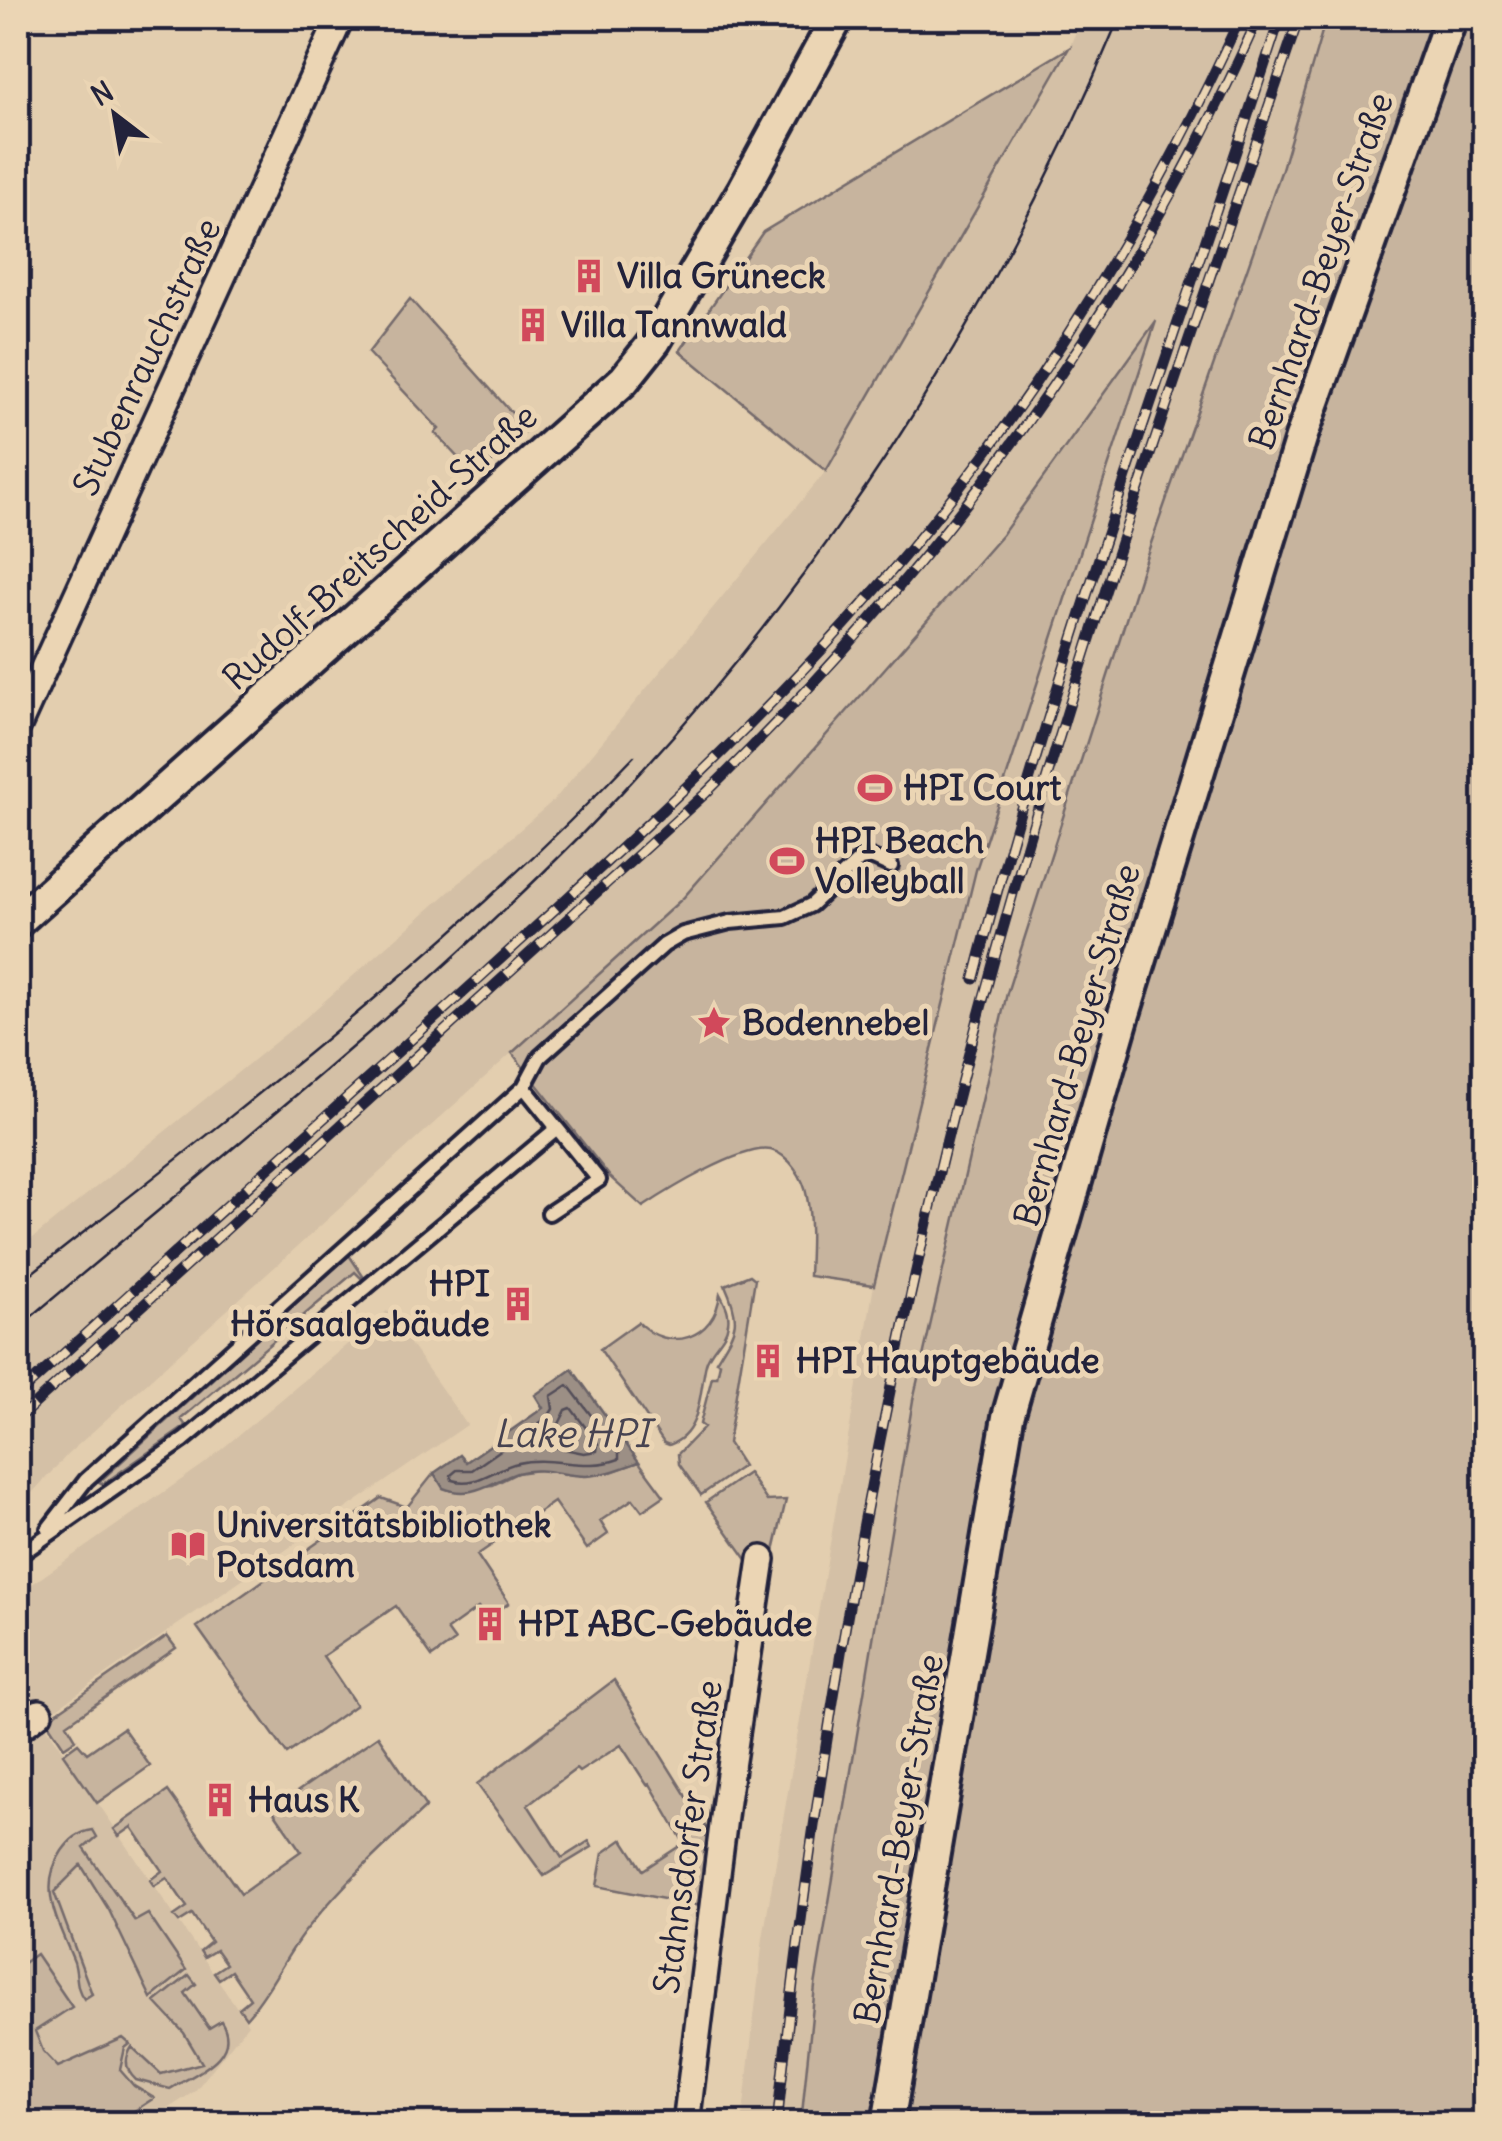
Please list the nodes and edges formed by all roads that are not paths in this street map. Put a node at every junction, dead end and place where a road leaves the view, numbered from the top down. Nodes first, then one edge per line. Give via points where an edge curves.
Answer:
1 (340, 18) edge
2 (836, 18) edge
3 (1451, 18) edge
4 (18, 725) edge
5 (891, 866) dead end
6 (18, 922) edge
7 (524, 1088) junction
8 (557, 1128) junction
9 (549, 1214) dead end
10 (38, 1541) junction
11 (18, 1556) edge
12 (762, 1559) dead end
13 (40, 1713) dead end
14 (18, 1728) edge
15 (686, 2124) edge
16 (888, 2124) edge

1 - 4 street, Stubenrauchstraße
2 - 6 street, Rudolf-Breitscheid-Straße via 655,341 624,380
3 - 16 street, Bernhard-Beyer-Straße via 1301,438 1008,1417
5 - 7 lane via 860,859 810,905 784,918 730,922 664,945 540,1057
7 - 8 lane
7 - 10 lane via 86,1480
8 - 9 lane via 599,1180
8 - 10 lane via 184,1440
10 - 11 lane
12 - 15 street, Stahnsdorfer Straße
13 - 14 street

